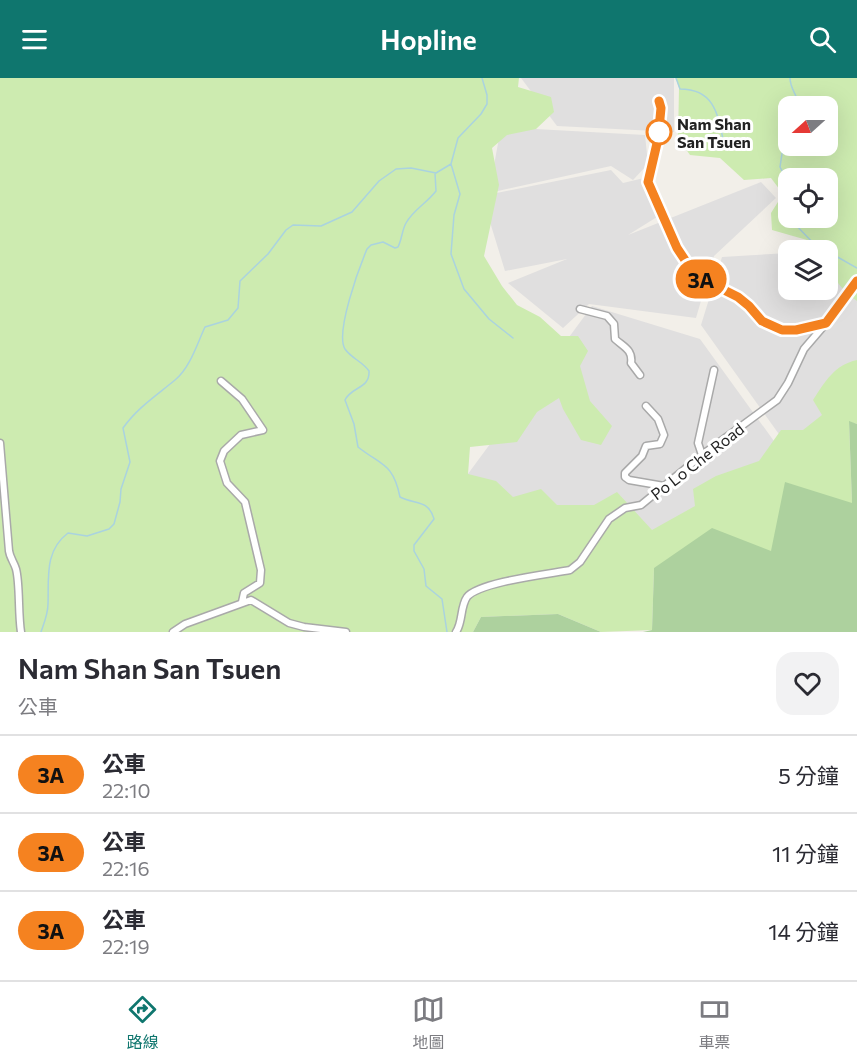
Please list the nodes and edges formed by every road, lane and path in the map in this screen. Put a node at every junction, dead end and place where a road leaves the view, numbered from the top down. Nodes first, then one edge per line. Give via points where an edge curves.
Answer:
1 (659, 101) dead end
2 (857, 281) edge
3 (580, 309) dead end
4 (826, 323) junction
5 (714, 370) dead end
6 (640, 375) dead end
7 (221, 381) dead end
8 (646, 406) dead end
9 (0, 443) edge
10 (702, 455) junction
11 (664, 486) junction
12 (242, 602) junction
13 (21, 632) edge
14 (173, 632) edge
15 (346, 632) edge
16 (456, 632) edge

1 - 4 street via 658,139 648,182 685,260 698,277 738,297 762,321 782,330
2 - 4 street, Po Lo Che Road
3 - 6 street via 612,320 615,339 630,351 631,363
4 - 10 street, Po Lo Che Road via 798,357 777,400
5 - 10 street via 698,443
7 - 12 street via 242,399 263,430 241,435 220,461 226,483 245,502 261,570 260,583 244,593
8 - 11 street via 658,419 664,435 660,444 646,446 625,477
9 - 13 street
10 - 11 street, Po Lo Che Road
11 - 16 street, Po Lo Che Road via 641,504 625,508 606,521 580,562 570,570 492,584 470,593
12 - 14 street
12 - 15 street via 256,602 289,623

